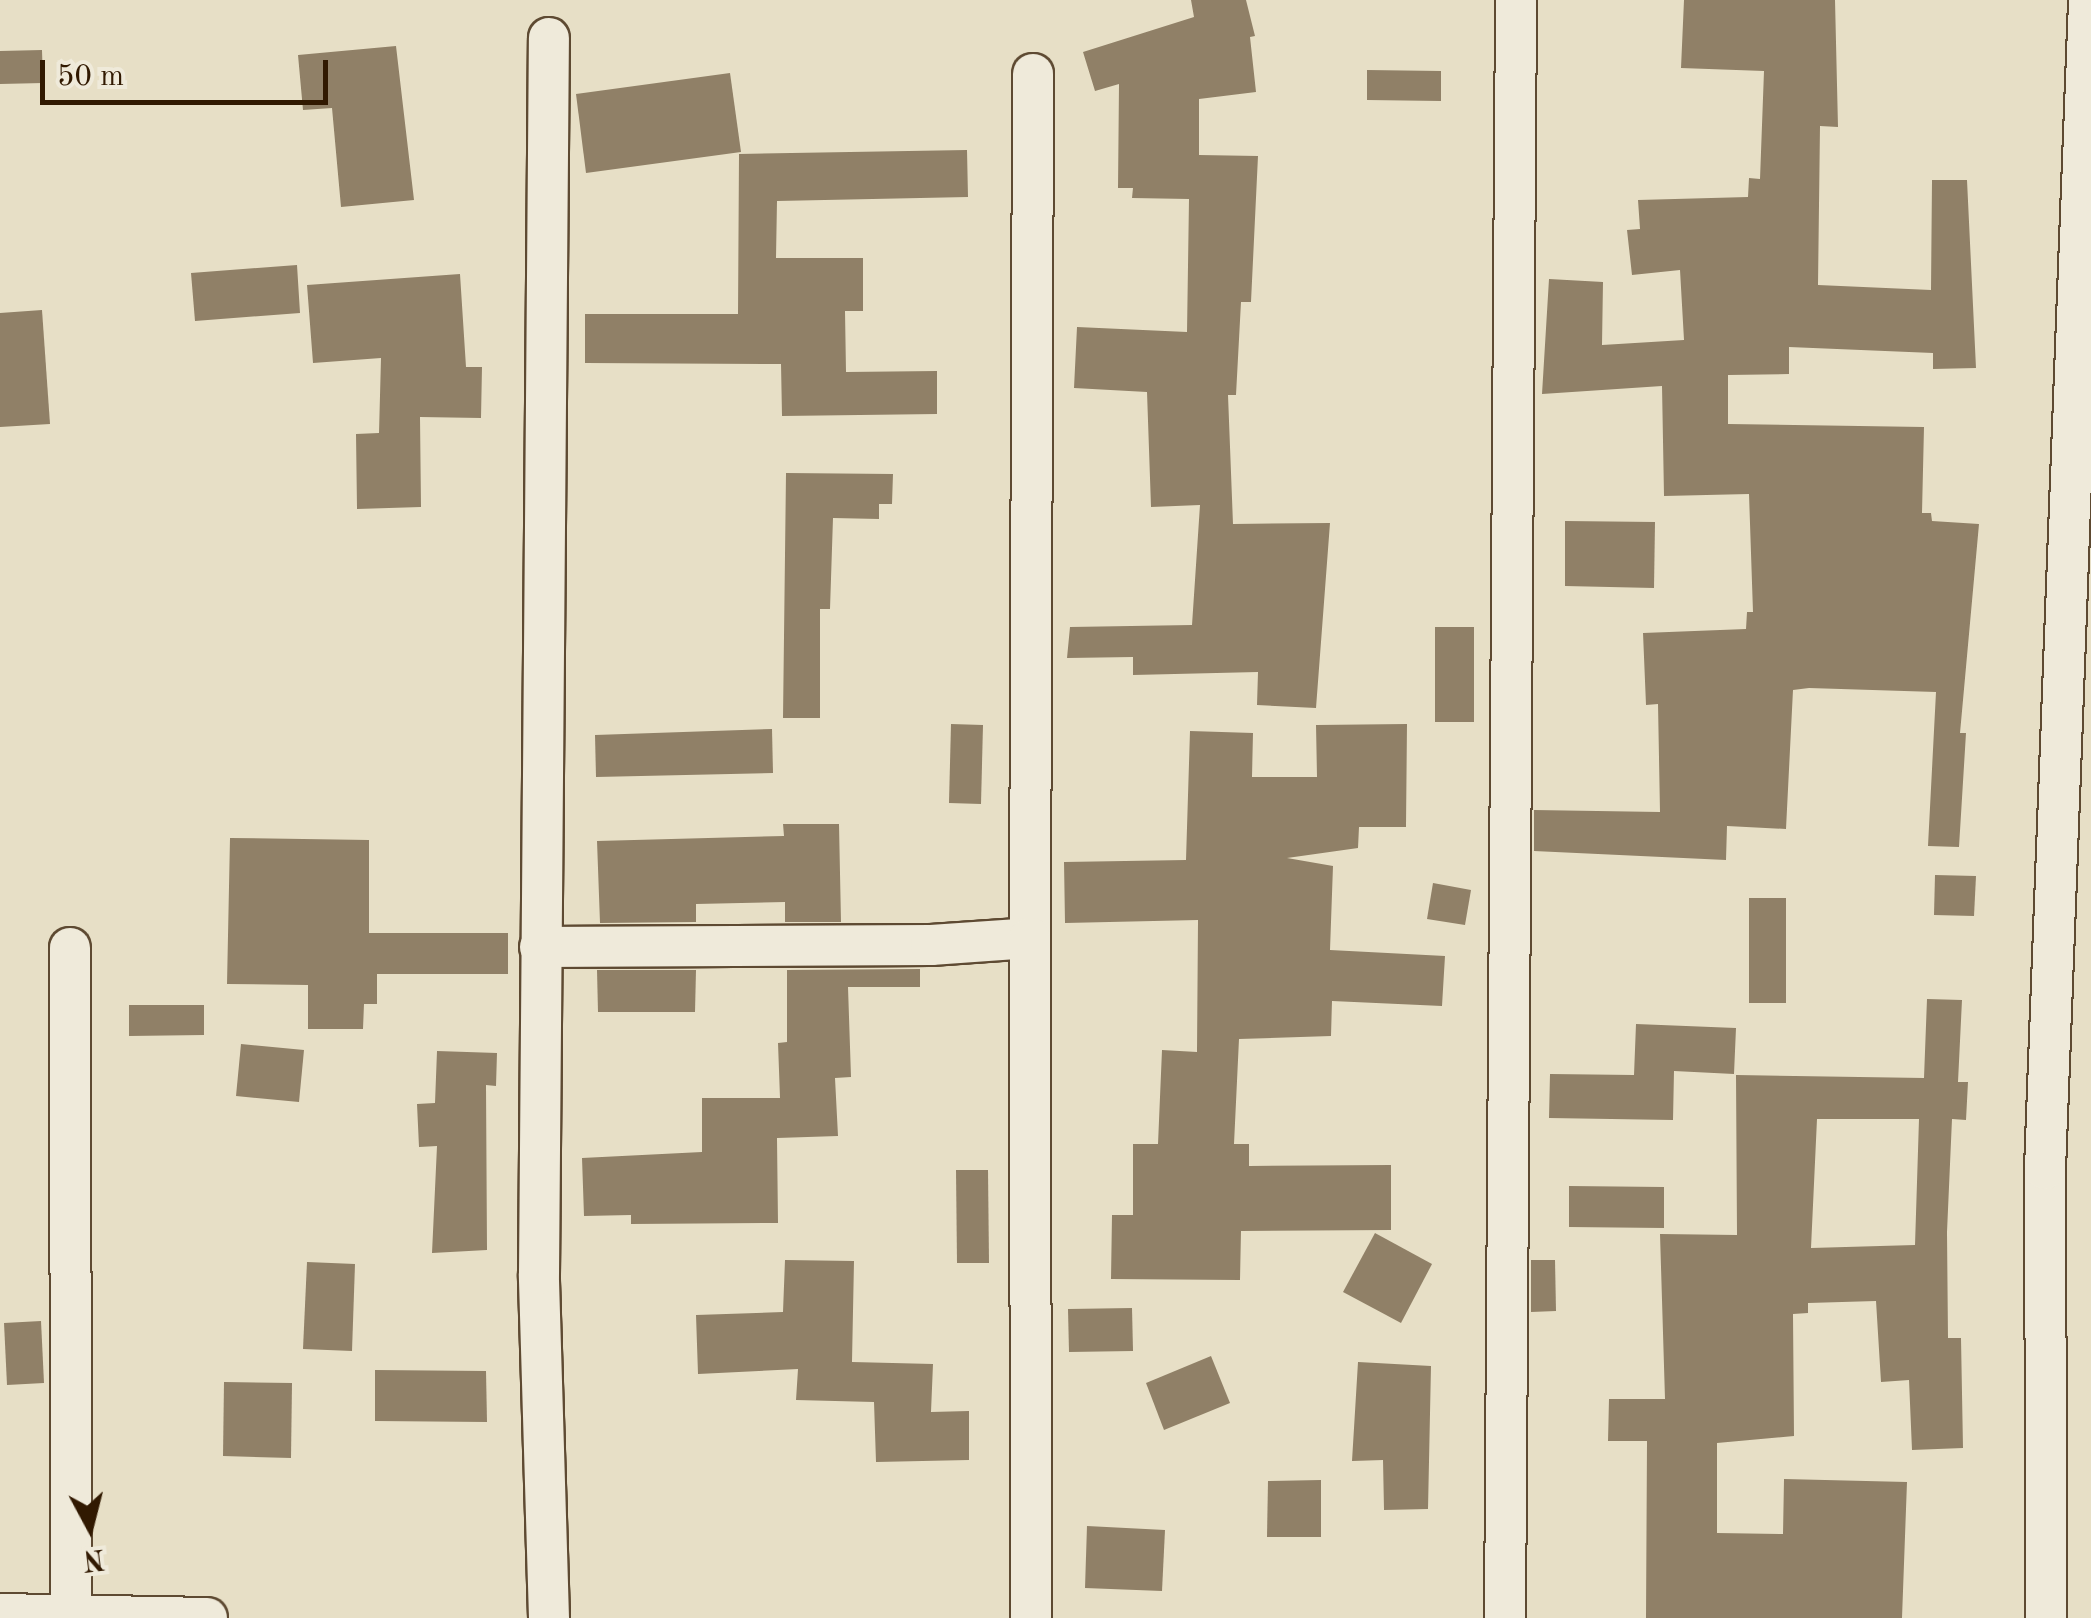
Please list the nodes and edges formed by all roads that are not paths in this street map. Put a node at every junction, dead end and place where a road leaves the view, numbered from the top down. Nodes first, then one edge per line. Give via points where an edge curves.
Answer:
1 (1516, 0) edge
2 (2089, 0) edge
3 (550, 38) dead end
4 (1032, 74) dead end
5 (2074, 759) edge
6 (1030, 938) junction
7 (540, 947) junction
8 (70, 948) dead end
9 (0, 1614) edge
10 (71, 1615) junction
11 (208, 1618) edge
12 (549, 1618) edge
13 (1032, 1618) edge
14 (1505, 1618) edge
15 (2046, 1618) edge

1 - 14 street
2 - 5 street
3 - 7 street
4 - 6 street
5 - 15 street via 2044,1228
6 - 7 street via 930,945
6 - 13 street
7 - 12 street via 539,1274
8 - 10 street
9 - 10 street
10 - 11 street

